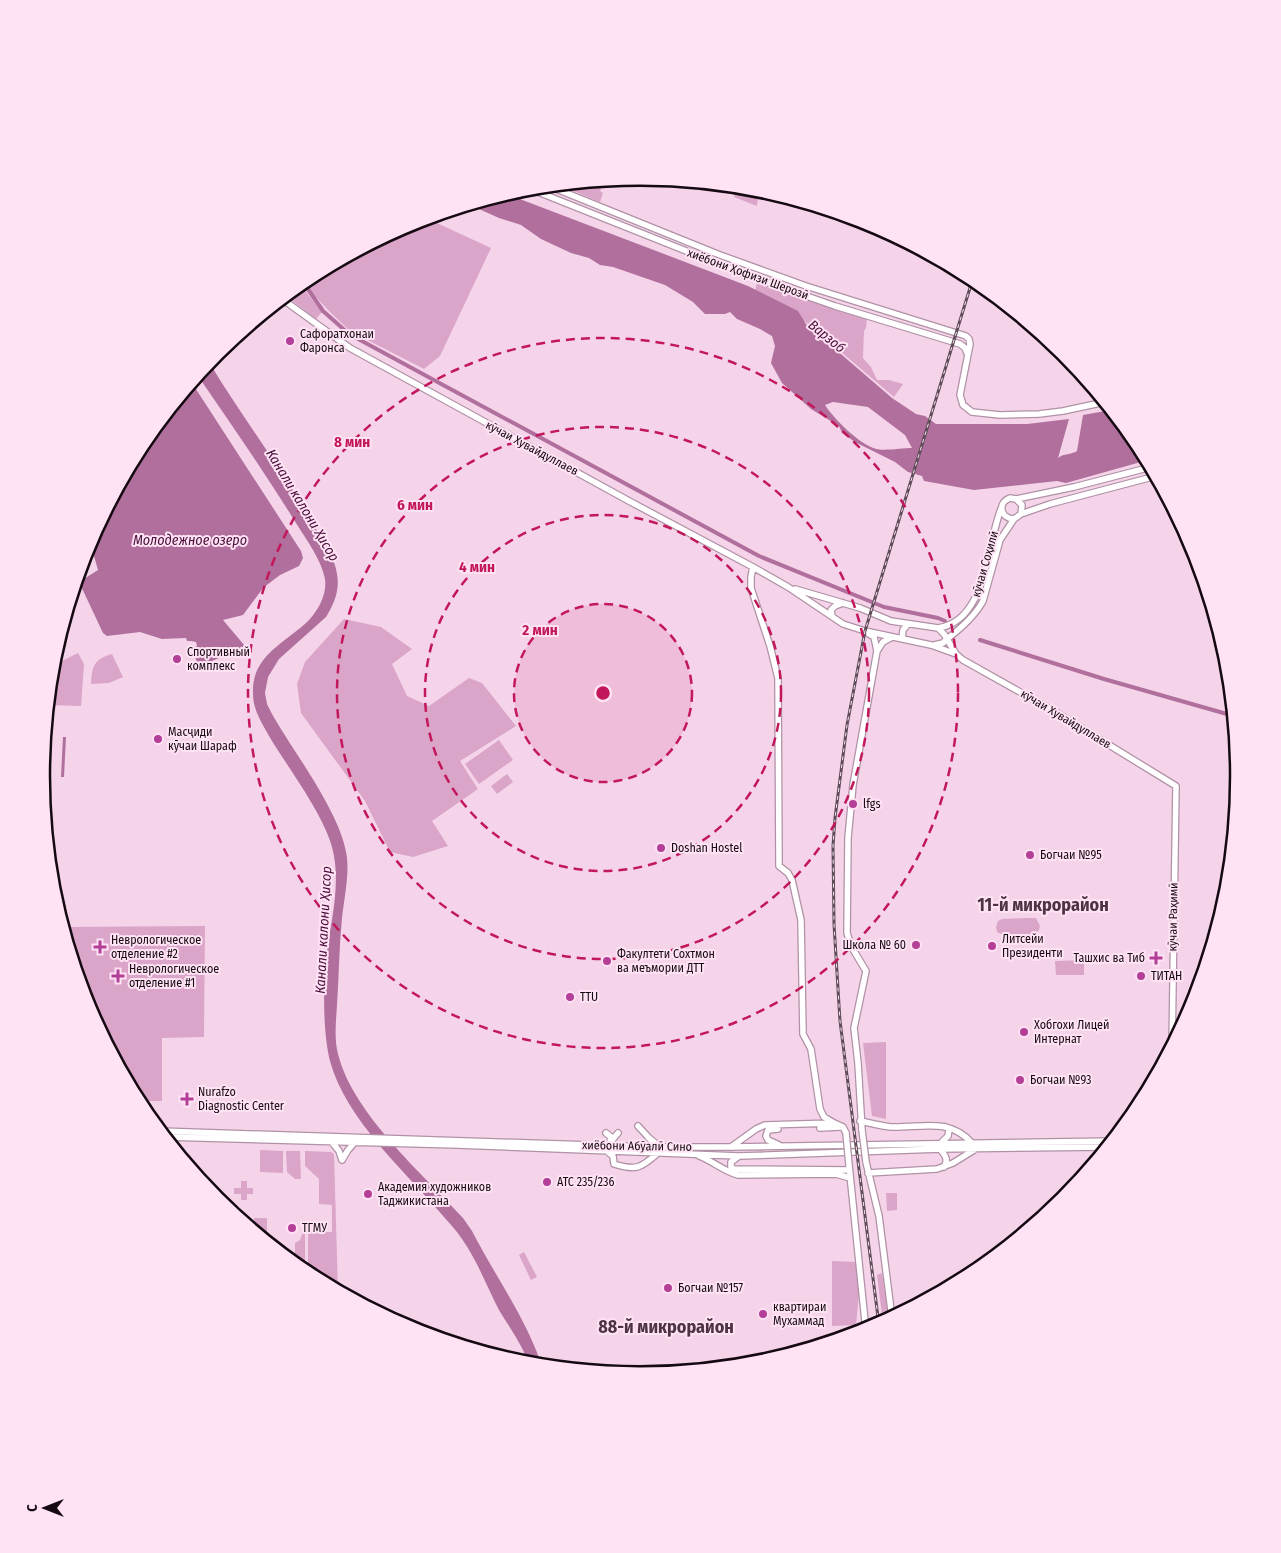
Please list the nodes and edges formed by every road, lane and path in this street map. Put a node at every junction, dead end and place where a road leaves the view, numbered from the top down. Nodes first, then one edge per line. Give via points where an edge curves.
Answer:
1 (562, 191) edge
2 (543, 194) edge
3 (288, 303) edge
4 (866, 305) junction
5 (863, 314) junction
6 (967, 355) junction
7 (1098, 404) edge
8 (1144, 469) edge
9 (1150, 478) edge
10 (1098, 481) junction
11 (1101, 491) junction
12 (1016, 499) junction
13 (1001, 509) junction
14 (1021, 514) junction
15 (1014, 519) junction
16 (753, 567) junction
17 (788, 587) junction
18 (843, 603) junction
19 (832, 616) junction
20 (908, 624) junction
21 (938, 628) junction
22 (866, 631) junction
23 (892, 637) junction
24 (902, 639) junction
25 (947, 639) junction
26 (931, 646) junction
27 (877, 651) junction
28 (956, 654) junction
29 (1176, 786) joint
30 (1172, 1033) edge
31 (824, 1117) junction
32 (860, 1121) junction
33 (834, 1123) junction
34 (818, 1124) junction
35 (638, 1126) dead end
36 (946, 1127) junction
37 (844, 1130) junction
38 (169, 1131) edge
39 (606, 1133) dead end
40 (618, 1133) dead end
41 (173, 1137) edge
42 (358, 1140) junction
43 (331, 1141) junction
44 (1105, 1141) edge
45 (972, 1143) junction
46 (781, 1146) junction
47 (940, 1146) junction
48 (731, 1147) junction
49 (1100, 1147) edge
50 (605, 1148) junction
51 (975, 1149) junction
52 (659, 1150) junction
53 (694, 1154) junction
54 (739, 1156) junction
55 (849, 1167) junction
56 (942, 1168) junction
57 (868, 1173) junction
58 (850, 1178) junction
59 (891, 1311) edge
60 (865, 1322) edge

1 - 4 main road, хиёбони Ҳофизи Шерозӣ via 732,259
2 - 5 main road, хиёбони Ҳофизи Шерозӣ via 722,266
3 - 16 main road, кӯчаи Хувайдуллаев via 350,348
4 - 5 main road
4 - 6 main road, хиёбони Ҳофизи Шерозӣ via 966,336 970,343
5 - 6 main road, хиёбони Ҳофизи Шерозӣ via 960,344
6 - 7 main road, хиёбони Ҳофизи Шерозӣ via 960,395 963,405 972,412 1039,414
8 - 10 main road
9 - 11 main road, кӯчаи Соҳилӣ
10 - 11 main road
10 - 12 main road
11 - 14 main road, кӯчаи Соҳилӣ
12 - 13 main road via 1006,500
12 - 14 main road via 1022,506
13 - 15 main road, кӯчаи Соҳилӣ via 1005,517
13 - 21 main road, кӯчаи Соҳилӣ via 974,602 957,622
14 - 15 main road, кӯчаи Соҳилӣ
15 - 25 main road, кӯчаи Соҳилӣ via 1000,540 983,601
16 - 17 main road, кӯчаи Хувайдуллаев
16 - 31 main road via 751,588 778,678 779,866 792,880 801,920 803,1034 811,1049
17 - 18 main road, кӯчаи Хувайдуллаев
17 - 19 main road, кӯчаи Хувайдуллаев
18 - 19 main road via 835,606
18 - 20 main road, кӯчаи Хувайдуллаев
19 - 22 main road, кӯчаи Хувайдуллаев via 843,624
20 - 21 main road, кӯчаи Хувайдуллаев
20 - 24 main road via 902,630
21 - 25 main road, кӯчаи Хувайдуллаев
22 - 23 main road, кӯчаи Хувайдуллаев
22 - 27 main road via 874,637
23 - 24 main road, кӯчаи Хувайдуллаев
23 - 27 main road
24 - 26 main road, кӯчаи Хувайдуллаев
25 - 26 main road
25 - 28 main road, кӯчаи Хувайдуллаев
26 - 28 main road, кӯчаи Хувайдуллаев
27 - 32 main road via 853,785 848,838 847,934 866,971 854,1028
28 - 29 main road, кӯчаи Хувайдуллаев
29 - 30 main road, кӯчаи Раҳимӣ
31 - 33 main road
31 - 34 main road
32 - 36 main road via 890,1127
32 - 57 main road, bridge
33 - 34 main road
33 - 37 main road
34 - 48 main road via 766,1125 756,1128
35 - 52 main road
36 - 45 main road via 958,1130
36 - 47 main road via 948,1136
37 - 46 main road via 768,1130 768,1140
37 - 55 main road, bridge
38 - 42 main road, хиёбони Абӯалӣ Сино
39 - 50 main road via 611,1138
40 - 50 main road
41 - 43 main road, хиёбони Абӯалӣ Сино
42 - 43 main road, хиёбони Абӯалӣ Сино
42 - 43 main road via 342,1160
42 - 50 main road, хиёбони Абӯалӣ Сино
44 - 45 main road, хиёбони Абӯалӣ Сино
45 - 47 main road, хиёбони Абӯалӣ Сино
46 - 47 main road, хиёбони Абӯалӣ Сино
46 - 48 main road, хиёбони Абӯалӣ Сино
47 - 51 main road, хиёбони Абӯалӣ Сино
47 - 54 main road, хиёбони Абӯалӣ Сино
47 - 56 main road via 946,1158
48 - 52 main road, хиёбони Абӯалӣ Сино
49 - 51 main road, хиёбони Абӯалӣ Сино
50 - 52 main road, хиёбони Абӯалӣ Сино
50 - 52 main road via 612,1154 614,1164 628,1168 640,1167
51 - 56 main road
52 - 53 main road, хиёбони Абӯалӣ Сино
53 - 54 main road, хиёбони Абӯалӣ Сино
53 - 58 main road via 738,1175 836,1174
54 - 55 main road via 731,1162 734,1169
55 - 58 main road
56 - 57 main road
57 - 59 main road via 879,1216
58 - 60 main road

